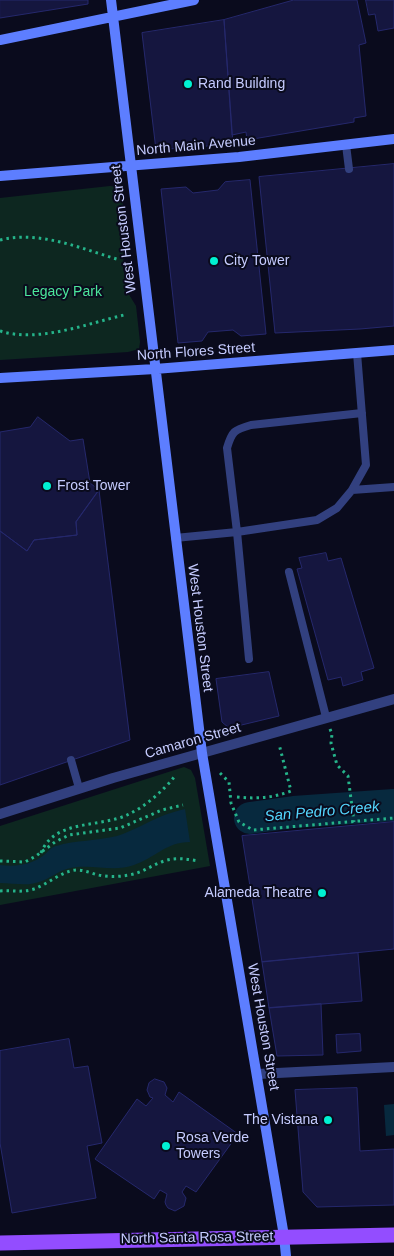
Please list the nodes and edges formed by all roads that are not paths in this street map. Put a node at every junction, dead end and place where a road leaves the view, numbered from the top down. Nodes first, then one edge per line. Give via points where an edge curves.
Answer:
1 (111, 0) edge
2 (194, 0) edge
3 (114, 16) junction
4 (0, 40) edge
5 (394, 139) edge
6 (346, 144) junction
7 (130, 166) junction
8 (349, 169) dead end
9 (0, 176) edge
10 (394, 350) edge
11 (357, 353) junction
12 (155, 369) junction
13 (0, 378) edge
14 (362, 413) junction
15 (394, 487) edge
16 (352, 490) junction
17 (237, 532) junction
18 (175, 538) junction
19 (289, 572) dead end
20 (249, 659) dead end
21 (394, 699) edge
22 (326, 717) junction
23 (202, 753) junction
24 (71, 760) dead end
25 (79, 788) junction
26 (0, 814) edge
27 (394, 1067) edge
28 (258, 1074) junction
29 (394, 1234) edge
30 (284, 1236) junction
31 (0, 1243) edge
32 (286, 1256) edge

1 - 3 main road, West Houston Street
2 - 3 main road
3 - 4 main road
3 - 7 main road, West Houston Street
5 - 6 main road, North Main Avenue
6 - 7 main road, North Main Avenue
6 - 8 lane
7 - 9 main road, North Main Avenue
7 - 12 main road, West Houston Street
10 - 11 main road, North Flores Street
11 - 12 main road, North Flores Street
11 - 14 lane
12 - 13 main road, North Flores Street
12 - 18 main road, West Houston Street
14 - 16 lane via 366,464
14 - 17 lane via 236,429 227,448
15 - 16 lane
16 - 17 lane via 337,508 317,520
17 - 18 lane
17 - 20 lane
18 - 23 main road, West Houston Street
19 - 22 lane
21 - 22 street, Camaron Street
22 - 23 street, Camaron Street
23 - 25 street, Camaron Street
23 - 28 main road, West Houston Street
24 - 25 lane
25 - 26 street, Camaron Street
27 - 28 street
28 - 30 main road, West Houston Street
29 - 30 main road, North Santa Rosa Street
30 - 31 main road, North Santa Rosa Street
30 - 32 main road, West Houston Street

